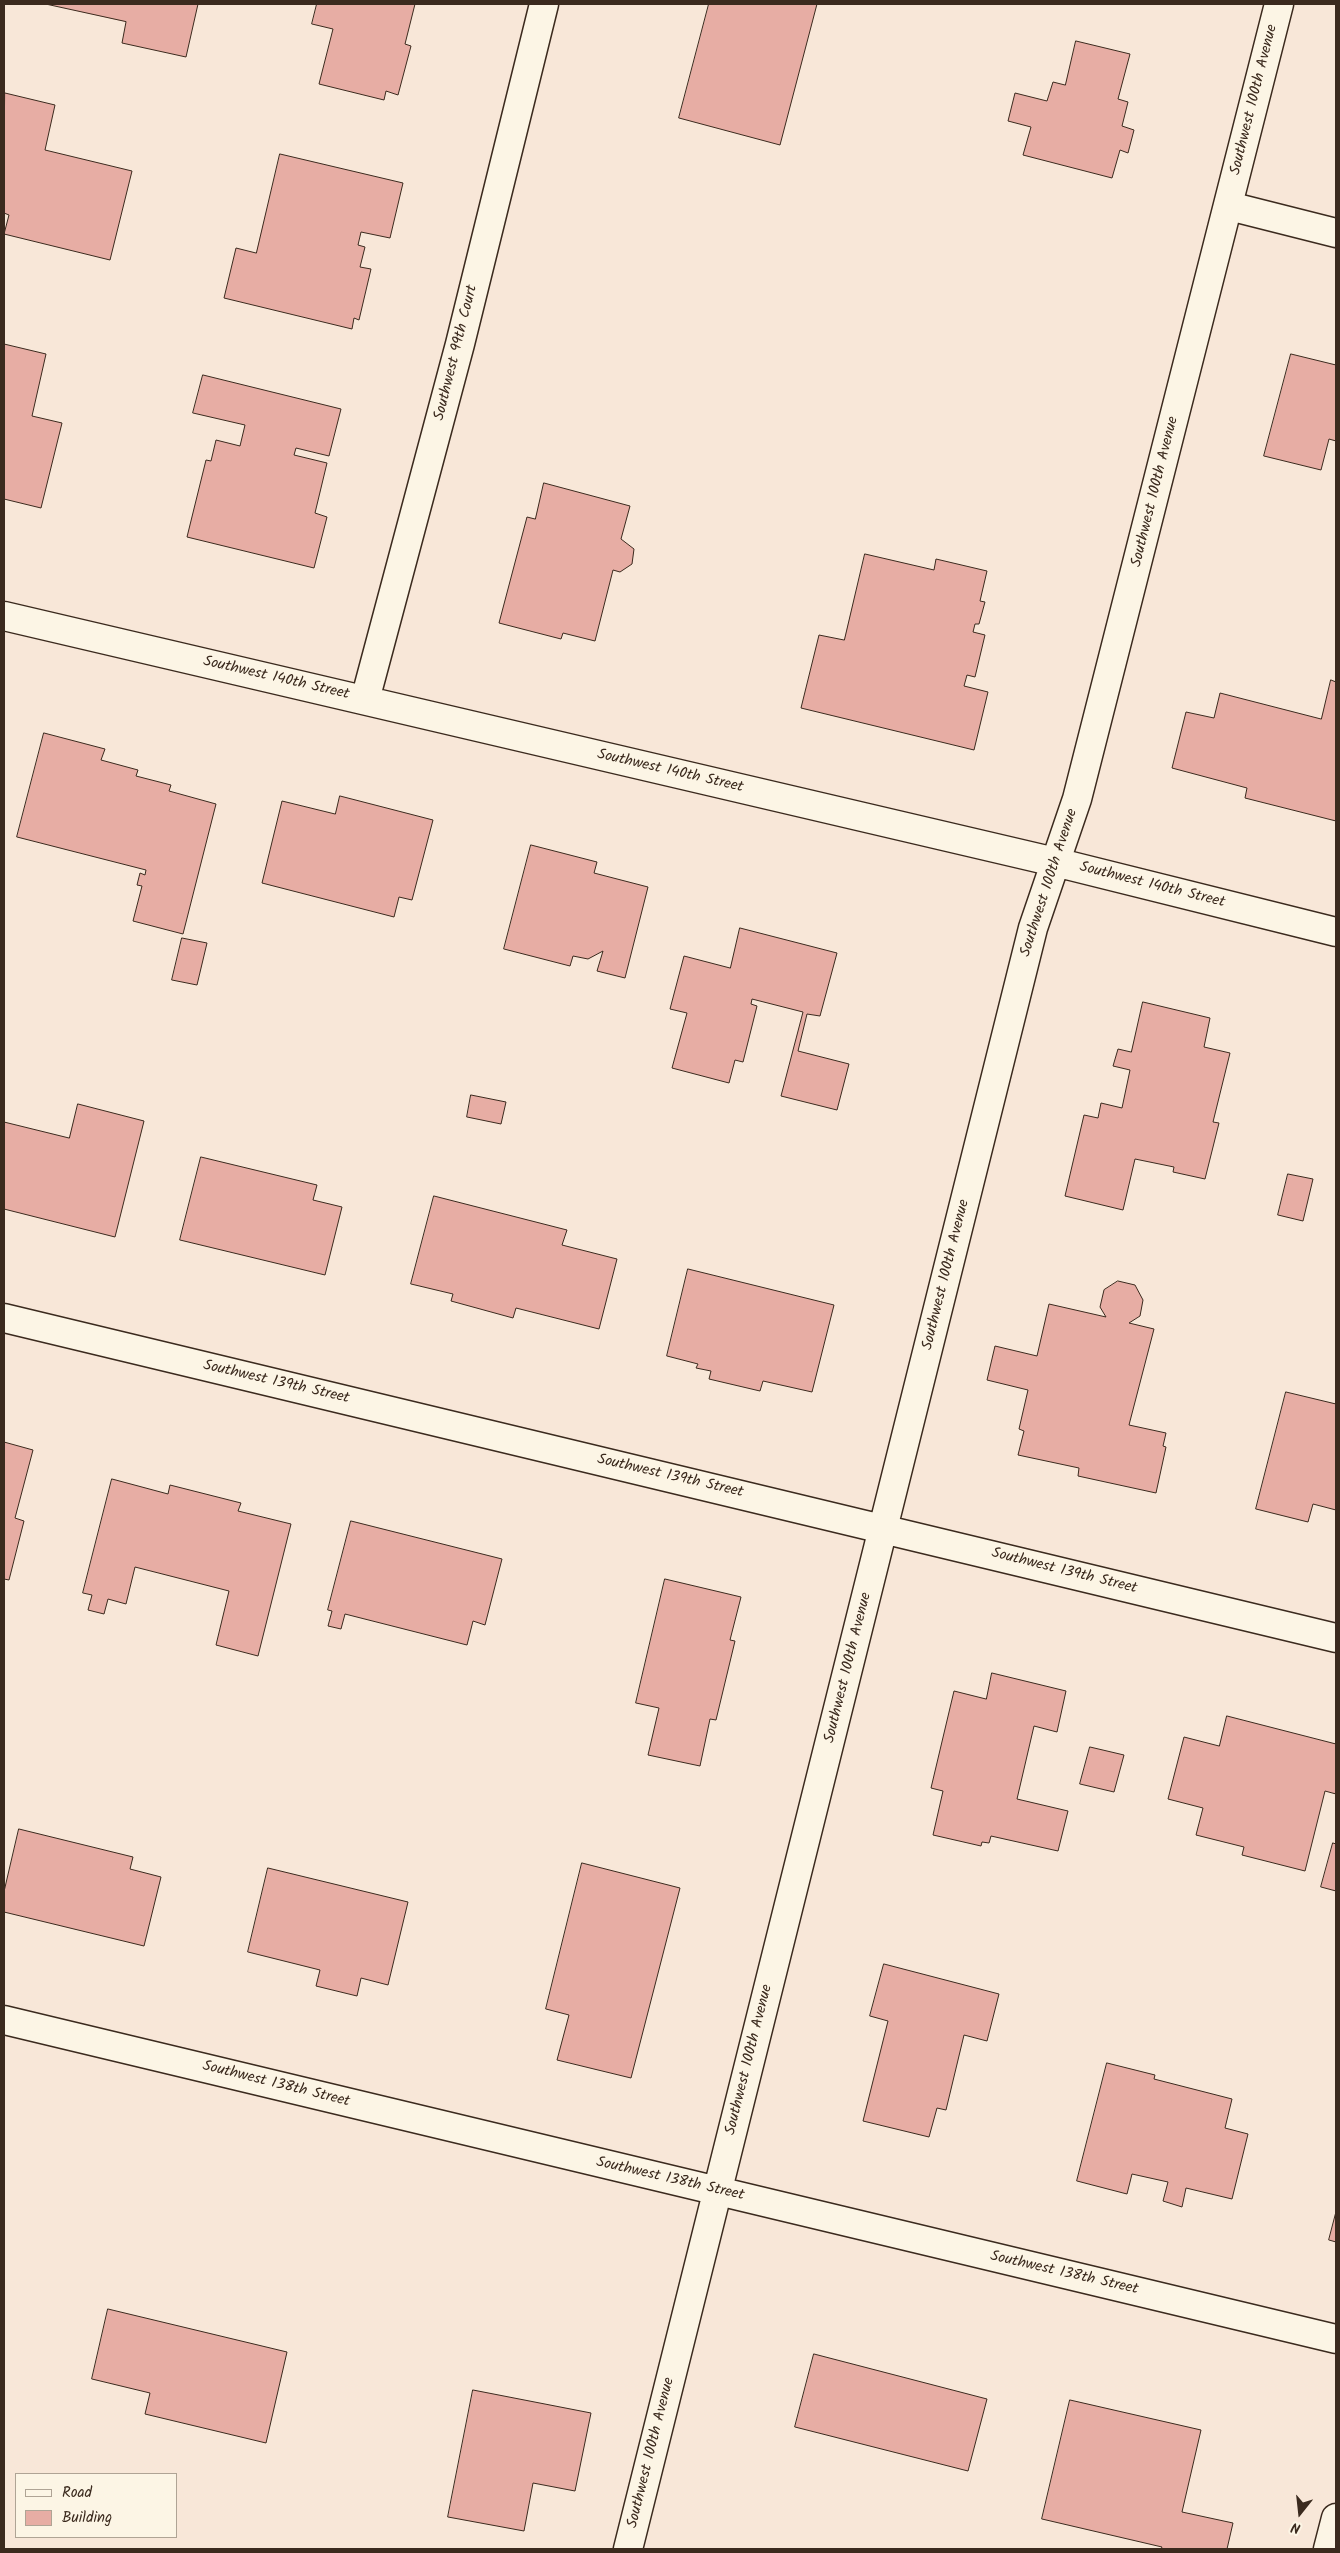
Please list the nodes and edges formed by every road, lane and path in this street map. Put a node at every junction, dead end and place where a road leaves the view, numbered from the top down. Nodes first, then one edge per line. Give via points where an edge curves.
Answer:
1 (544, 4) edge
2 (1279, 4) edge
3 (1229, 206) junction
4 (1336, 233) edge
5 (4, 616) edge
6 (365, 700) junction
7 (1055, 862) junction
8 (1336, 932) edge
9 (4, 1318) edge
10 (884, 1528) junction
11 (1336, 1638) edge
12 (4, 2020) edge
13 (716, 2191) junction
14 (1336, 2339) edge
15 (1336, 2518) edge
16 (628, 2549) edge
17 (1328, 2549) edge

1 - 6 street, Southwest 99th Court via 460,344
2 - 3 street, Southwest 100th Avenue
3 - 4 street
3 - 7 street, Southwest 100th Avenue via 1077,799
5 - 6 street, Southwest 140th Street
6 - 7 street, Southwest 140th Street
7 - 8 street, Southwest 140th Street
7 - 10 street, Southwest 100th Avenue via 1033,928
9 - 10 street, Southwest 139th Street
10 - 11 street, Southwest 139th Street
10 - 13 street, Southwest 100th Avenue
12 - 13 street, Southwest 138th Street
13 - 14 street, Southwest 138th Street
13 - 16 street, Southwest 100th Avenue
15 - 17 street

